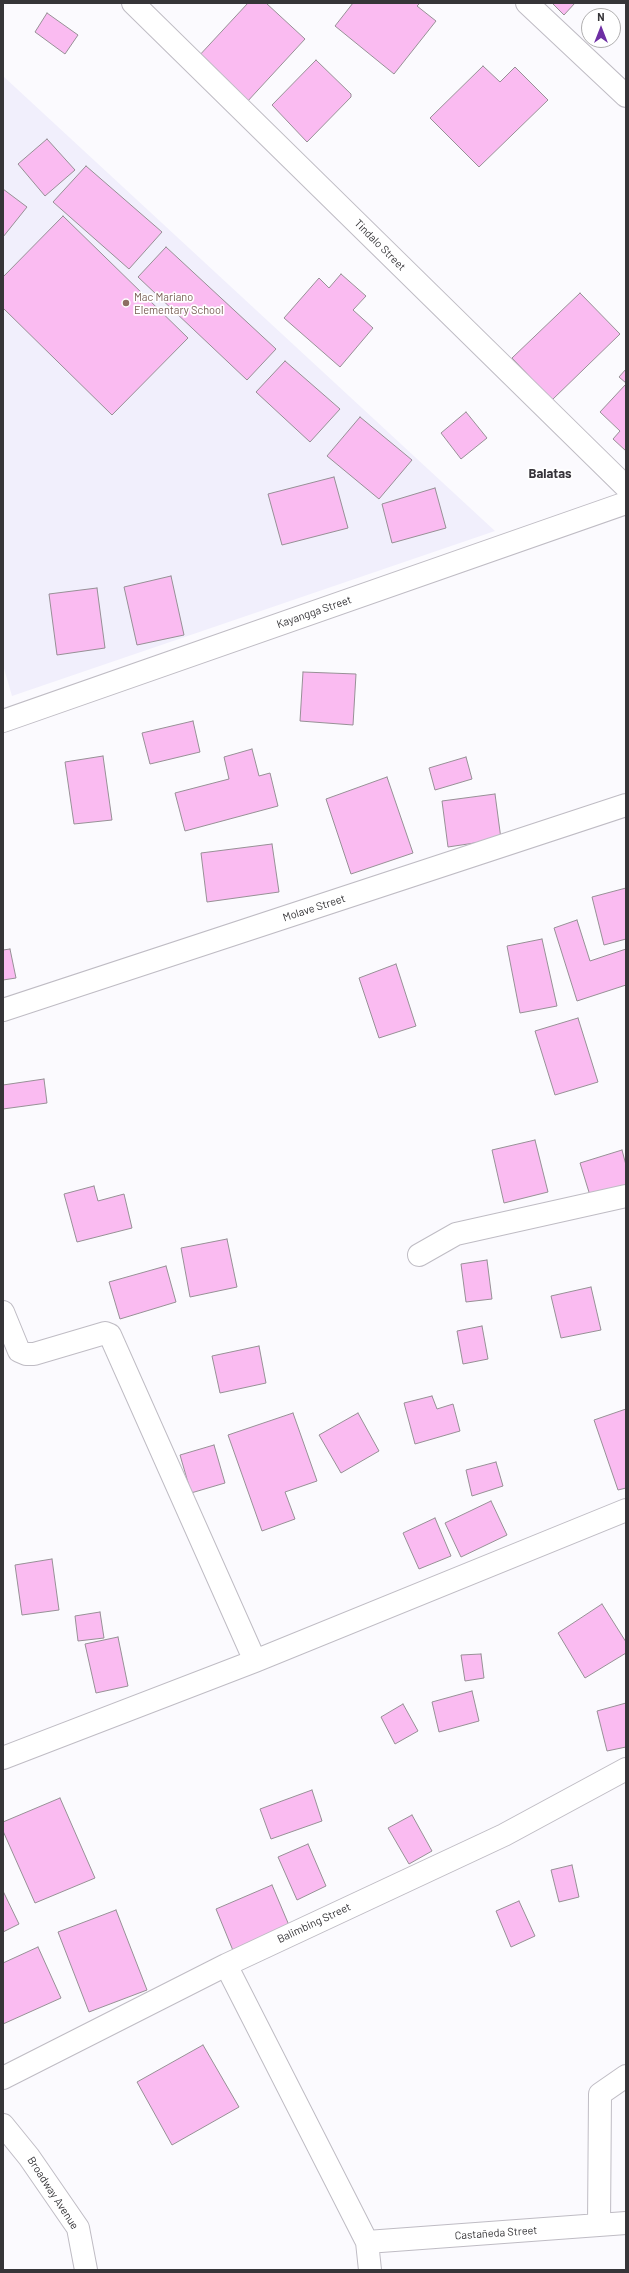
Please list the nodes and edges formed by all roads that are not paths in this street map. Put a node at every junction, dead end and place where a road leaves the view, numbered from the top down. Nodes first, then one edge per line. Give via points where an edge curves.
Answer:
1 (133, 3) edge
2 (527, 3) edge
3 (626, 96) edge
4 (626, 487) edge
5 (626, 503) edge
6 (3, 721) edge
7 (626, 805) edge
8 (3, 1010) edge
9 (626, 1196) edge
10 (419, 1255) dead end
11 (3, 1312) edge
12 (626, 1510) edge
13 (255, 1661) junction
14 (3, 1758) edge
15 (626, 1769) edge
16 (226, 1965) junction
17 (626, 2076) edge
18 (3, 2078) edge
19 (3, 2125) edge
20 (626, 2223) edge
21 (599, 2225) junction
22 (367, 2242) junction
23 (86, 2270) edge
24 (370, 2270) edge

1 - 4 street, Tindalo Street
2 - 3 street
5 - 6 street, Kayangga Street
7 - 8 street, Molave Street
9 - 10 street via 456,1234
11 - 13 street via 19,1350 26,1354 34,1354 105,1333 110,1335
12 - 13 street
13 - 14 street
15 - 16 street, Balimbing Street via 504,1835
16 - 18 street, Balimbing Street
16 - 22 street
17 - 21 street via 600,2094
19 - 23 street, Broadway Avenue via 29,2157 78,2228
20 - 21 street, Castañeda Street
21 - 22 street, Castañeda Street
22 - 24 street

